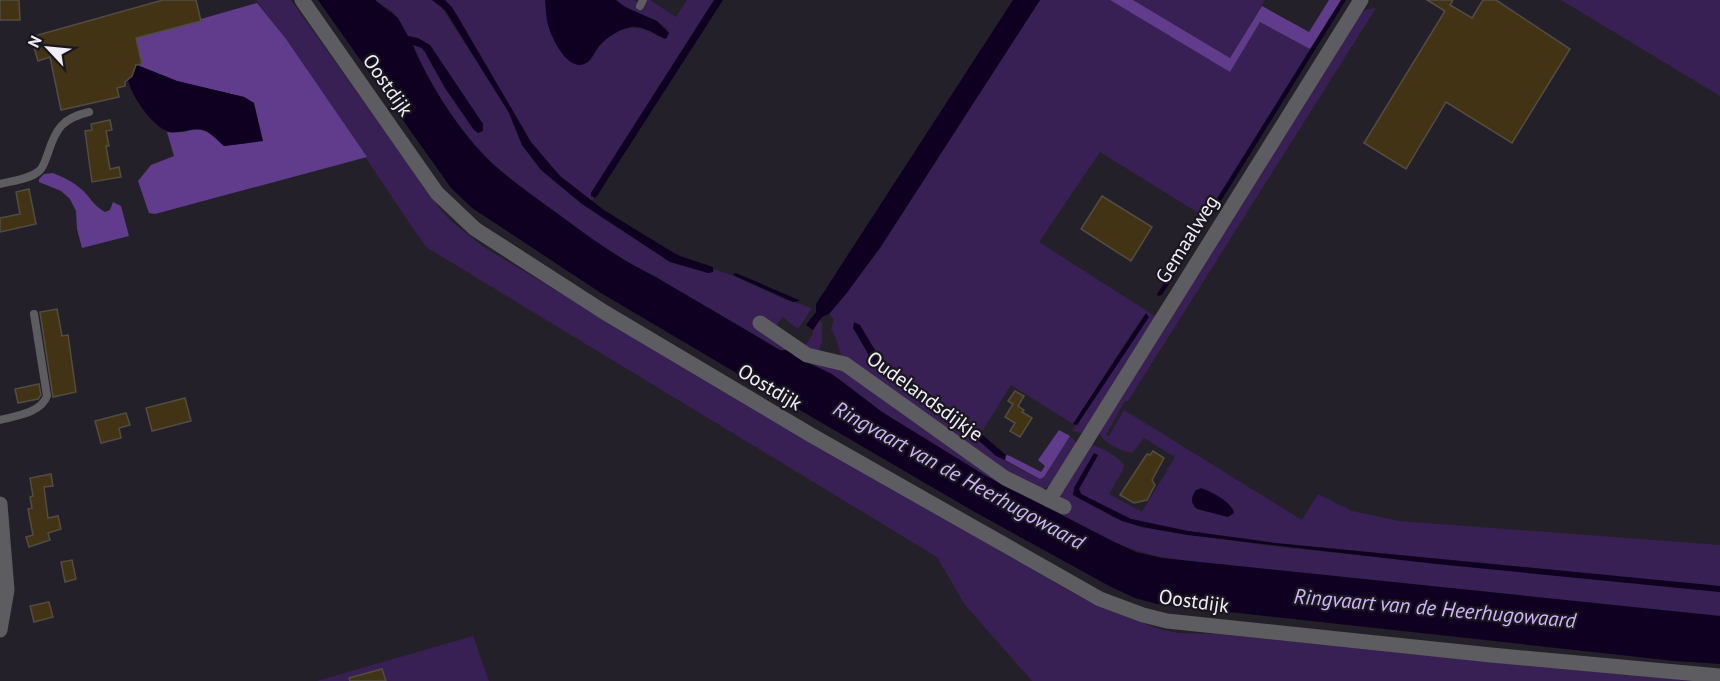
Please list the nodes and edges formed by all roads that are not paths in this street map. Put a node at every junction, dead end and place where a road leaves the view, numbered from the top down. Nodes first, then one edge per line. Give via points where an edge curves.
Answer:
1 (302, 0) edge
2 (1361, 0) edge
3 (89, 112) dead end
4 (0, 184) edge
5 (34, 314) dead end
6 (760, 323) dead end
7 (0, 420) edge
8 (1049, 500) junction
9 (0, 504) edge
10 (1064, 507) dead end
11 (0, 630) edge
12 (1720, 676) edge

1 - 12 street, Oostdijk via 437,193 475,229 604,312 782,418 1100,599 1167,621
2 - 8 street, Gemaalweg
3 - 4 lane via 76,115 56,131 39,172
5 - 7 lane via 47,396 38,408
6 - 8 street, Oudelandsdijkje via 807,355 845,364 981,462
8 - 10 street, Oudelandsdijkje
9 - 11 street via 7,590

